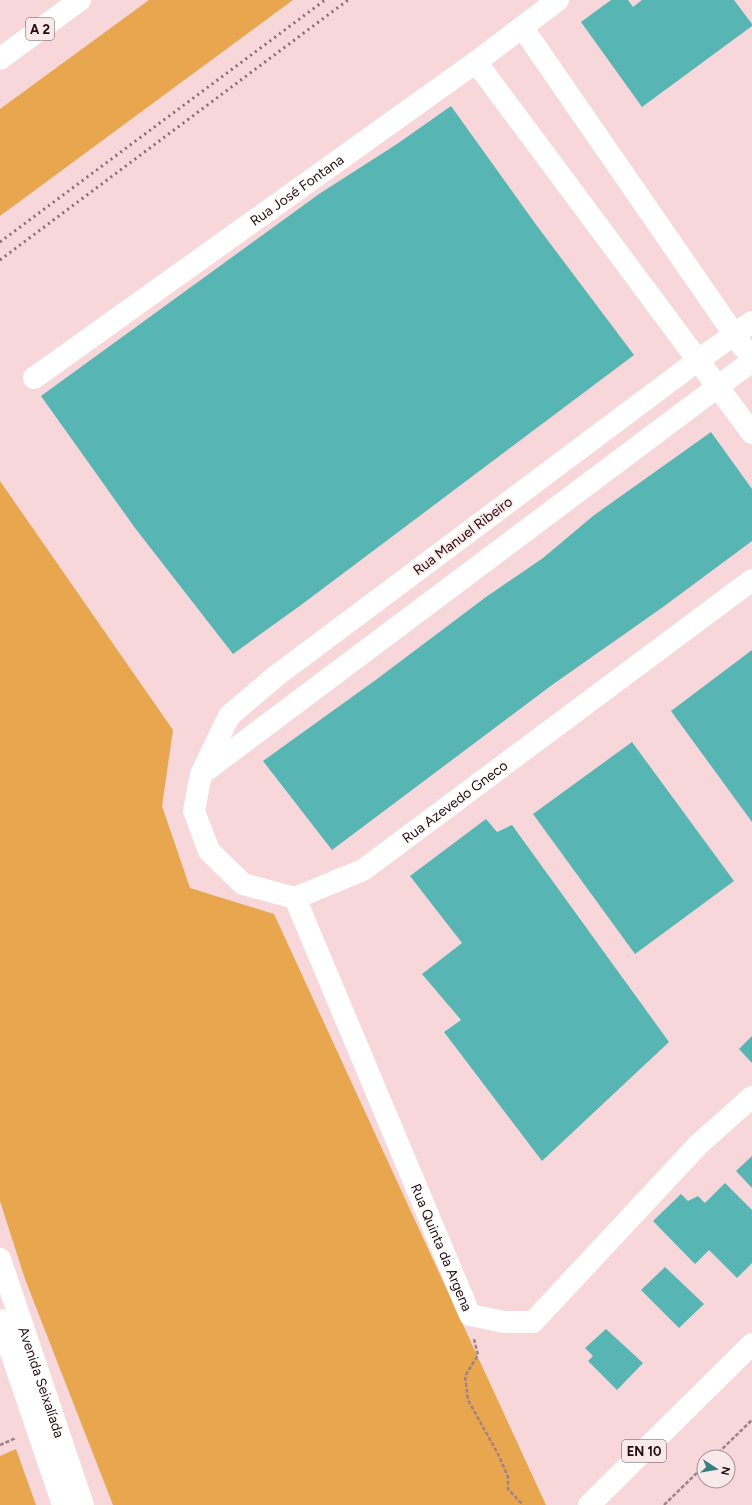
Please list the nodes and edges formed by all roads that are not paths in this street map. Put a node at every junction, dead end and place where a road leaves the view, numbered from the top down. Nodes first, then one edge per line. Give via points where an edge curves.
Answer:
1 (80, 0) edge
2 (558, 0) edge
3 (522, 28) junction
4 (0, 59) edge
5 (476, 62) junction
6 (752, 322) edge
7 (734, 336) junction
8 (752, 360) edge
9 (697, 361) junction
10 (34, 378) dead end
11 (717, 387) junction
12 (752, 434) edge
13 (752, 580) edge
14 (201, 774) junction
15 (295, 898) junction
16 (752, 1097) edge
17 (0, 1259) edge
18 (0, 1320) edge
19 (752, 1344) edge
20 (63, 1505) edge
21 (83, 1505) edge
22 (589, 1505) edge

1 - 4 main road, A 2
2 - 3 main road, Rua José Fontana
3 - 5 main road, Rua José Fontana
3 - 7 main road
5 - 9 main road
5 - 10 main road, Rua José Fontana
6 - 7 main road, Rua Manuel Ribeiro
7 - 8 main road
7 - 9 main road, Rua Manuel Ribeiro
8 - 11 main road
9 - 11 main road
9 - 14 main road, Rua Manuel Ribeiro via 276,676 229,716
11 - 12 main road
11 - 14 main road
13 - 15 main road, Rua Azevedo Gneco via 363,870
14 - 15 main road via 194,811 208,851 243,884
15 - 16 main road, Rua Quinta da Argena via 470,1315 504,1322 533,1322 699,1144
17 - 21 main road, Avenida Seixalíada
18 - 20 main road, Avenida Seixalíada
19 - 22 main road, EN 10

